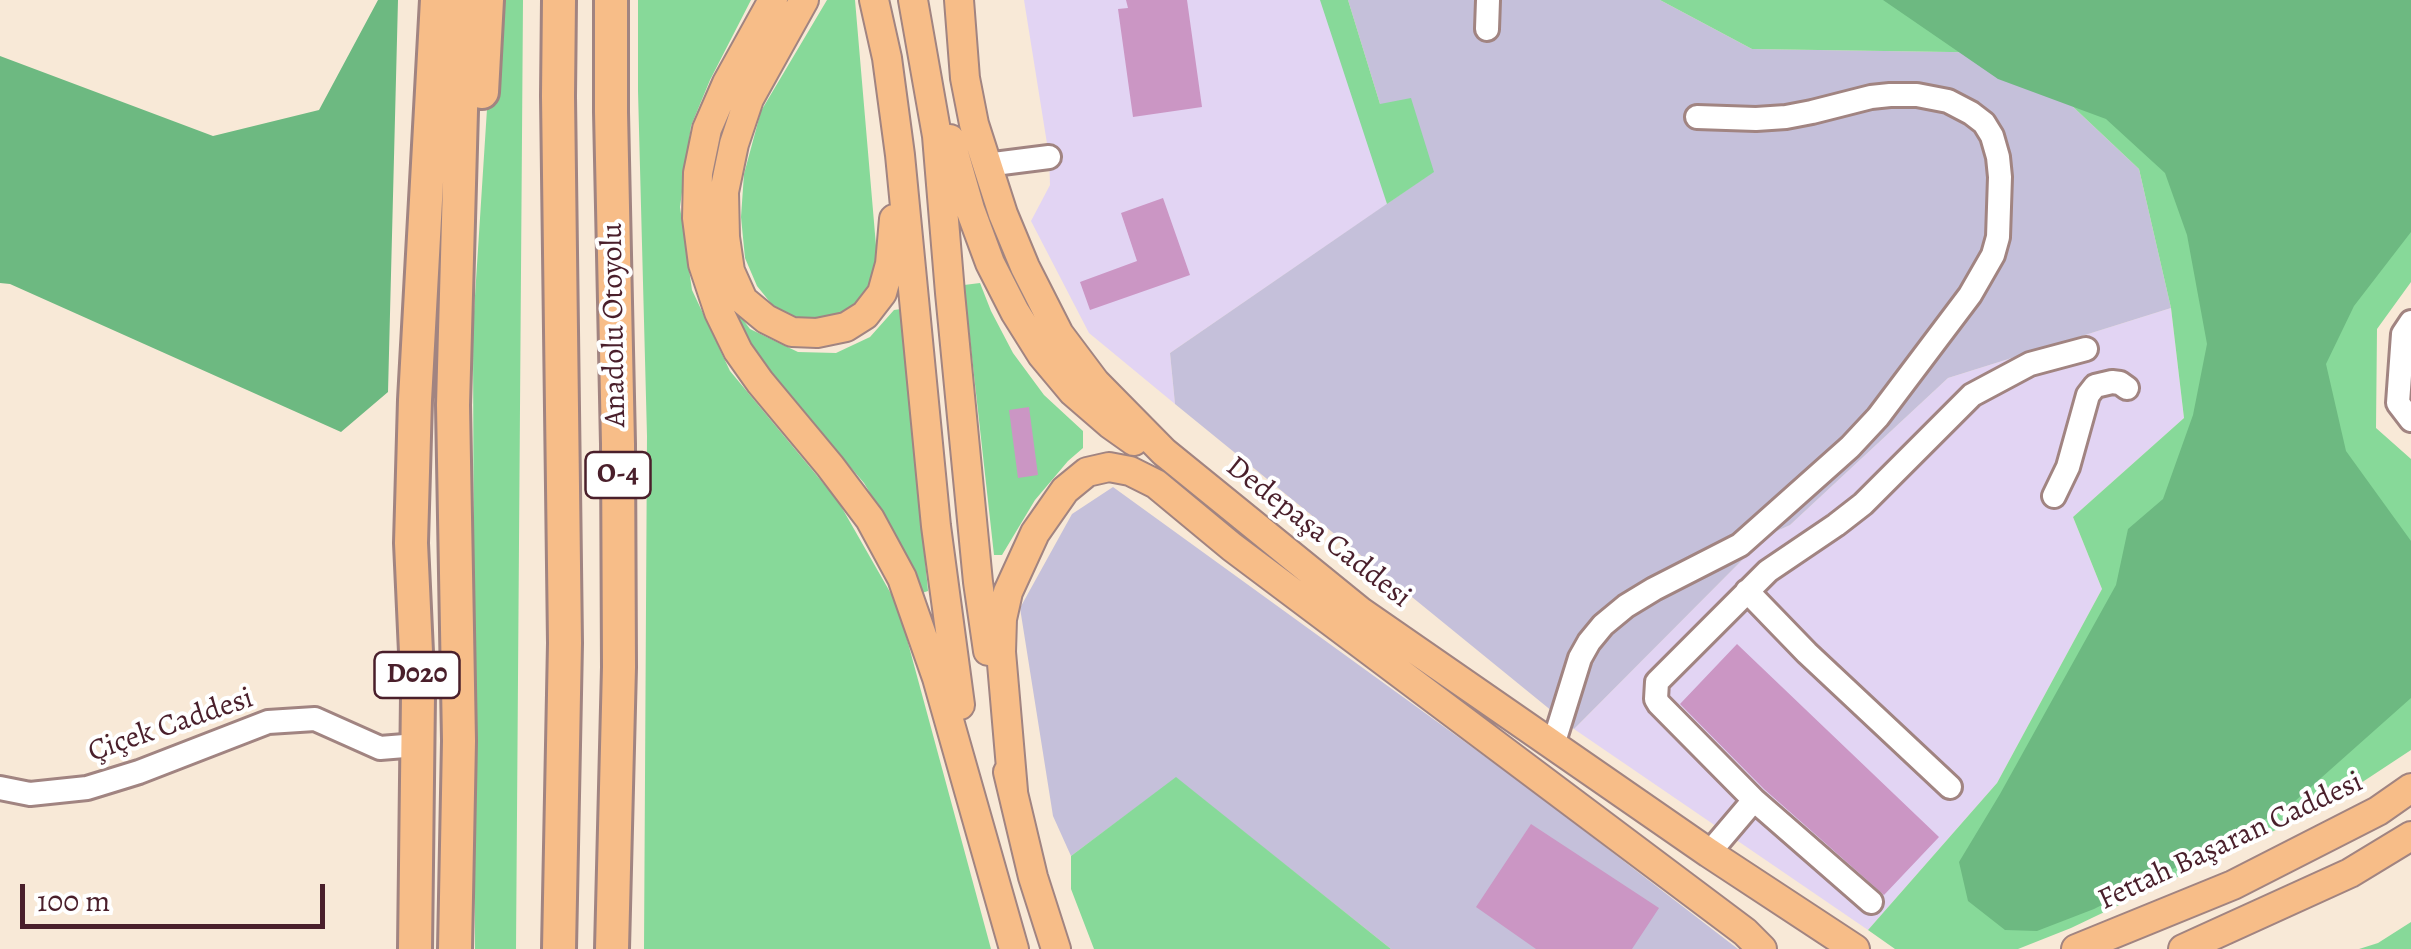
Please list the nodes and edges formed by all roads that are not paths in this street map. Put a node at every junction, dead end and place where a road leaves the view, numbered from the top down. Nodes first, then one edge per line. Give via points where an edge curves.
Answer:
1 (414, 0) edge
2 (437, 0) edge
3 (464, 0) edge
4 (487, 0) edge
5 (560, 0) edge
6 (611, 0) edge
7 (773, 0) edge
8 (804, 0) edge
9 (874, 0) edge
10 (913, 0) edge
11 (960, 0) edge
12 (1488, 0) edge
13 (1487, 29) dead end
14 (887, 58) junction
15 (1697, 116) dead end
16 (1048, 156) dead end
17 (986, 165) junction
18 (2411, 322) edge
19 (2086, 349) dead end
20 (2127, 388) dead end
21 (415, 400) junction
22 (453, 405) junction
23 (2411, 420) edge
24 (2054, 496) dead end
25 (1250, 521) junction
26 (1747, 592) junction
27 (417, 745) junction
28 (1553, 745) junction
29 (0, 788) edge
30 (1950, 788) dead end
31 (2411, 788) edge
32 (1013, 791) junction
33 (1754, 800) junction
34 (2411, 836) edge
35 (1709, 853) junction
36 (1870, 902) dead end
37 (1013, 947) edge
38 (415, 949) edge
39 (455, 949) edge
40 (559, 949) edge
41 (612, 949) edge
42 (1056, 949) edge
43 (1762, 949) edge
44 (1856, 949) edge
45 (2076, 949) edge
46 (2183, 949) edge

1 - 21 highway via 409,221
2 - 21 highway, D020
3 - 22 highway, D020
4 - 22 highway
5 - 40 highway, Anadolu Otoyolu / O-4 via 565,643
6 - 41 highway, Anadolu Otoyolu / O-4 via 619,630
7 - 37 main road via 707,129 698,173 703,264 738,350 870,520 902,578
8 - 14 main road via 749,99 724,192 724,237 743,300 792,332 846,327 882,293 894,229
9 - 14 main road
10 - 25 main road via 970,210 990,263 1042,355 1110,424
10 - 32 main road via 938,136 978,582
11 - 17 main road, Dedepaşa Caddesi via 965,78
12 - 13 street
14 - 37 main road via 952,653
15 - 28 street via 1786,117 1890,95 1948,101 1970,112 1992,136 2000,177 1998,237 1970,295 1850,447 1740,545 1603,624 1580,658
16 - 17 street
17 - 25 main road, Dedepaşa Caddesi via 1024,267 1059,334 1095,382 1164,452
18 - 23 street via 2404,334 2398,403
19 - 26 street via 2030,364 1972,395 1882,487
20 - 24 street via 2103,383 2088,395
21 - 27 highway, D020
22 - 39 highway, D020 via 460,741
25 - 28 main road, Dedepaşa Caddesi via 1361,612
26 - 30 street
26 - 33 street via 1656,690 1659,704
27 - 29 street, Çiçek Caddesi via 380,748 314,719 268,722 87,788 30,794
27 - 38 highway, D020
28 - 35 main road, Dedepaşa Caddesi
31 - 45 main road, Fettah Başaran Caddesi via 2232,885
32 - 42 main road
32 - 43 main road, Dedepaşa Caddesi via 1001,652 1008,592 1034,533 1065,490 1088,472 1130,471 1156,484
33 - 35 street
33 - 36 street
34 - 46 main road via 2350,874
35 - 44 main road, Dedepaşa Caddesi

